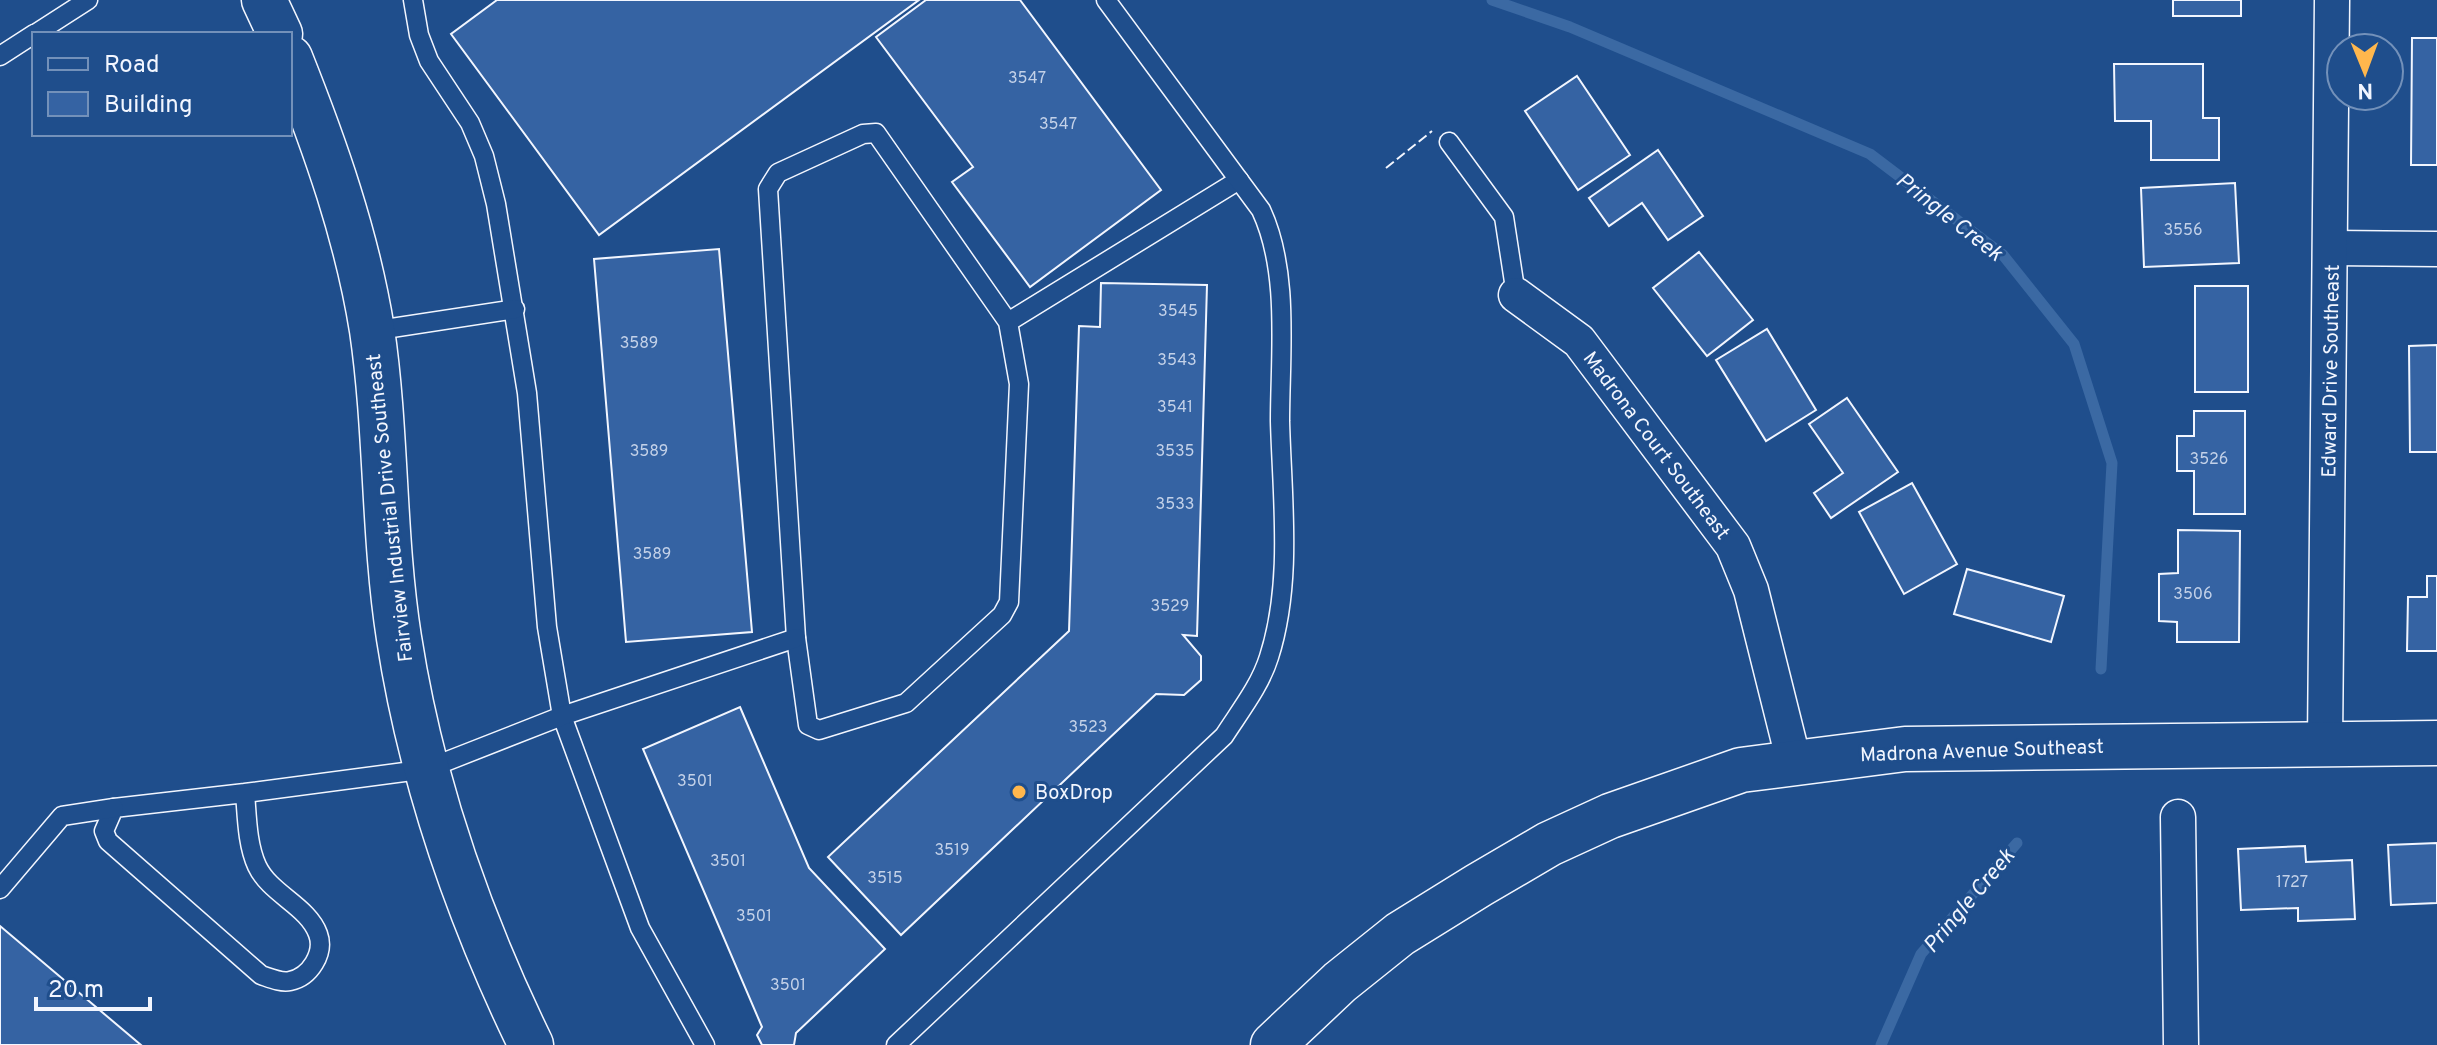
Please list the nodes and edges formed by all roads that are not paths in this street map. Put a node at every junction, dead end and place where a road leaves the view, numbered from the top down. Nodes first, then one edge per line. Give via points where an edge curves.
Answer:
1 (88, 0) edge
2 (264, 0) edge
3 (413, 0) edge
4 (1106, 0) edge
5 (2332, 0) edge
6 (37, 32) edge
7 (279, 32) edge
8 (32, 35) edge
9 (0, 56) edge
10 (292, 64) edge
11 (1449, 142) dead end
12 (1239, 180) junction
13 (2332, 248) junction
14 (2437, 249) edge
15 (1516, 295) joint
16 (515, 309) junction
17 (1008, 322) junction
18 (372, 331) junction
19 (796, 638) junction
20 (562, 716) junction
21 (2325, 743) junction
22 (2437, 743) edge
23 (1794, 762) junction
24 (427, 769) junction
25 (245, 793) junction
26 (114, 808) junction
27 (2178, 817) dead end
28 (0, 889) edge
29 (531, 1045) edge
30 (705, 1045) edge
31 (896, 1045) edge
32 (1273, 1045) edge
33 (2181, 1045) edge

1 - 6 lane
2 - 7 main road
3 - 16 lane via 429,61 470,123 484,156
4 - 12 lane
5 - 13 street, Edward Drive Southeast
8 - 9 lane
10 - 18 main road, Fairview Industrial Drive Southeast via 344,207
11 - 15 lane via 1504,217
12 - 17 lane
12 - 31 lane via 1270,230 1279,290 1283,581 1269,657 1250,696 1205,756
13 - 14 street
13 - 21 street, Edward Drive Southeast
15 - 23 street, Madrona Court Southeast via 1579,341 1733,546 1751,590
16 - 18 lane
16 - 20 lane via 547,627
17 - 19 lane via 1019,384 1009,602 1002,615 906,703 819,730 808,725
17 - 19 lane via 876,133 863,134 772,179 768,189
18 - 24 main road, Fairview Industrial Drive Southeast via 398,635
19 - 20 lane
20 - 24 lane
20 - 30 lane via 640,928
21 - 22 main road, Madrona Avenue Southeast
21 - 23 main road, Madrona Avenue Southeast via 1905,749
23 - 32 main road, Madrona Avenue Southeast via 1741,770 1610,816 1549,844 1400,934
24 - 25 lane
24 - 29 main road, Fairview Industrial Drive Southeast via 474,922
25 - 26 lane
25 - 26 lane via 256,864 269,885 312,922 318,935 320,948 309,972 290,981 261,975 108,841 104,831
26 - 28 lane via 62,816
27 - 33 street

